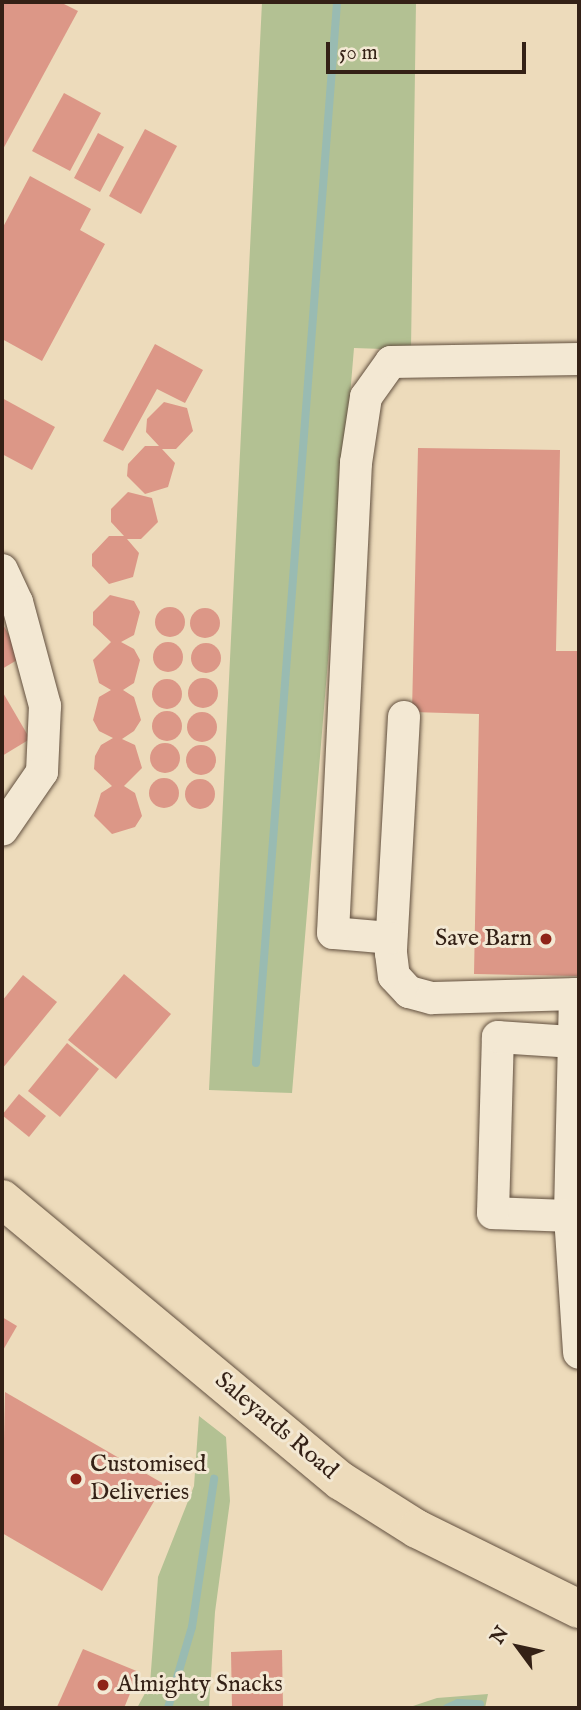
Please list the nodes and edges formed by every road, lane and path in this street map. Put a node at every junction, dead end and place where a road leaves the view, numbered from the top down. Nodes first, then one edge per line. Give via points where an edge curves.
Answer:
1 (579, 359) edge
2 (2, 570) edge
3 (404, 717) dead end
4 (2, 830) edge
5 (391, 938) junction
6 (577, 994) edge
7 (463, 997) junction
8 (498, 1037) junction
9 (574, 1042) junction
10 (2, 1199) edge
11 (570, 1216) junction
12 (579, 1353) edge
13 (579, 1609) edge

1 - 5 lane via 391,362 366,397 356,463 333,933
2 - 4 lane via 17,602 45,706 42,772
3 - 5 lane
5 - 7 lane via 394,976 409,992 432,998
6 - 7 lane
6 - 9 lane
7 - 8 lane via 488,1011
8 - 9 lane
8 - 11 lane via 494,1213
9 - 11 lane
10 - 13 main road, Saleyards Road via 341,1481 417,1529
11 - 12 lane

